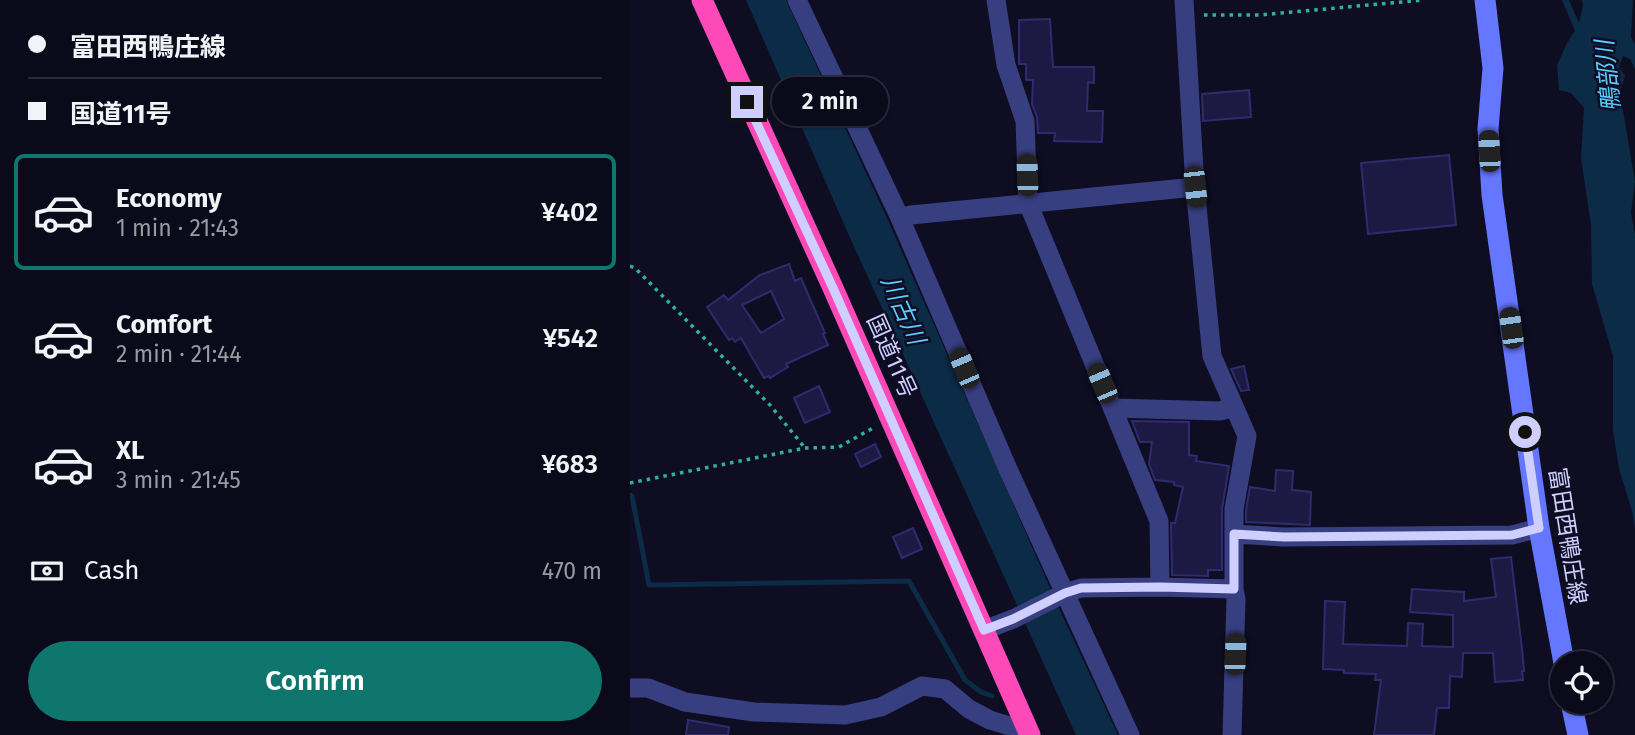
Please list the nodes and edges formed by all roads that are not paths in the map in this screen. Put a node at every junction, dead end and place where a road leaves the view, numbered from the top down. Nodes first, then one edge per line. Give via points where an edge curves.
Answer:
1 (702, 0) edge
2 (797, 0) edge
3 (996, 0) edge
4 (1485, 0) edge
5 (1184, 7) edge
6 (1195, 187) junction
7 (1028, 202) junction
8 (900, 218) junction
9 (1234, 407) junction
10 (1113, 408) junction
11 (1539, 528) junction
12 (1234, 534) junction
13 (1160, 587) junction
14 (1234, 589) junction
15 (1062, 595) junction
16 (984, 630) junction
17 (1562, 651) edge
18 (630, 688) edge
19 (1574, 714) edge
20 (1028, 730) edge
21 (1130, 735) edge
22 (1232, 735) edge
23 (1578, 735) edge

1 - 16 highway, 国道11号
2 - 8 street
3 - 7 street via 1006,65 1025,121
4 - 11 main road, 富田西鴨庄線 via 1493,68 1488,128 1492,195
5 - 6 street
6 - 7 street
6 - 9 street via 1213,356
7 - 8 street
7 - 10 street
8 - 15 street
9 - 10 street via 1220,411
9 - 12 street via 1247,436
10 - 13 street via 1159,521
11 - 12 street via 1512,535
11 - 17 main road, 富田西鴨庄線
12 - 14 street
13 - 14 street
13 - 15 street via 1081,588
14 - 22 street
15 - 16 street
15 - 21 street
16 - 20 highway, 国道11号
18 - 20 street via 754,712 845,715 881,707 922,686 944,689 990,720
19 - 23 main road

